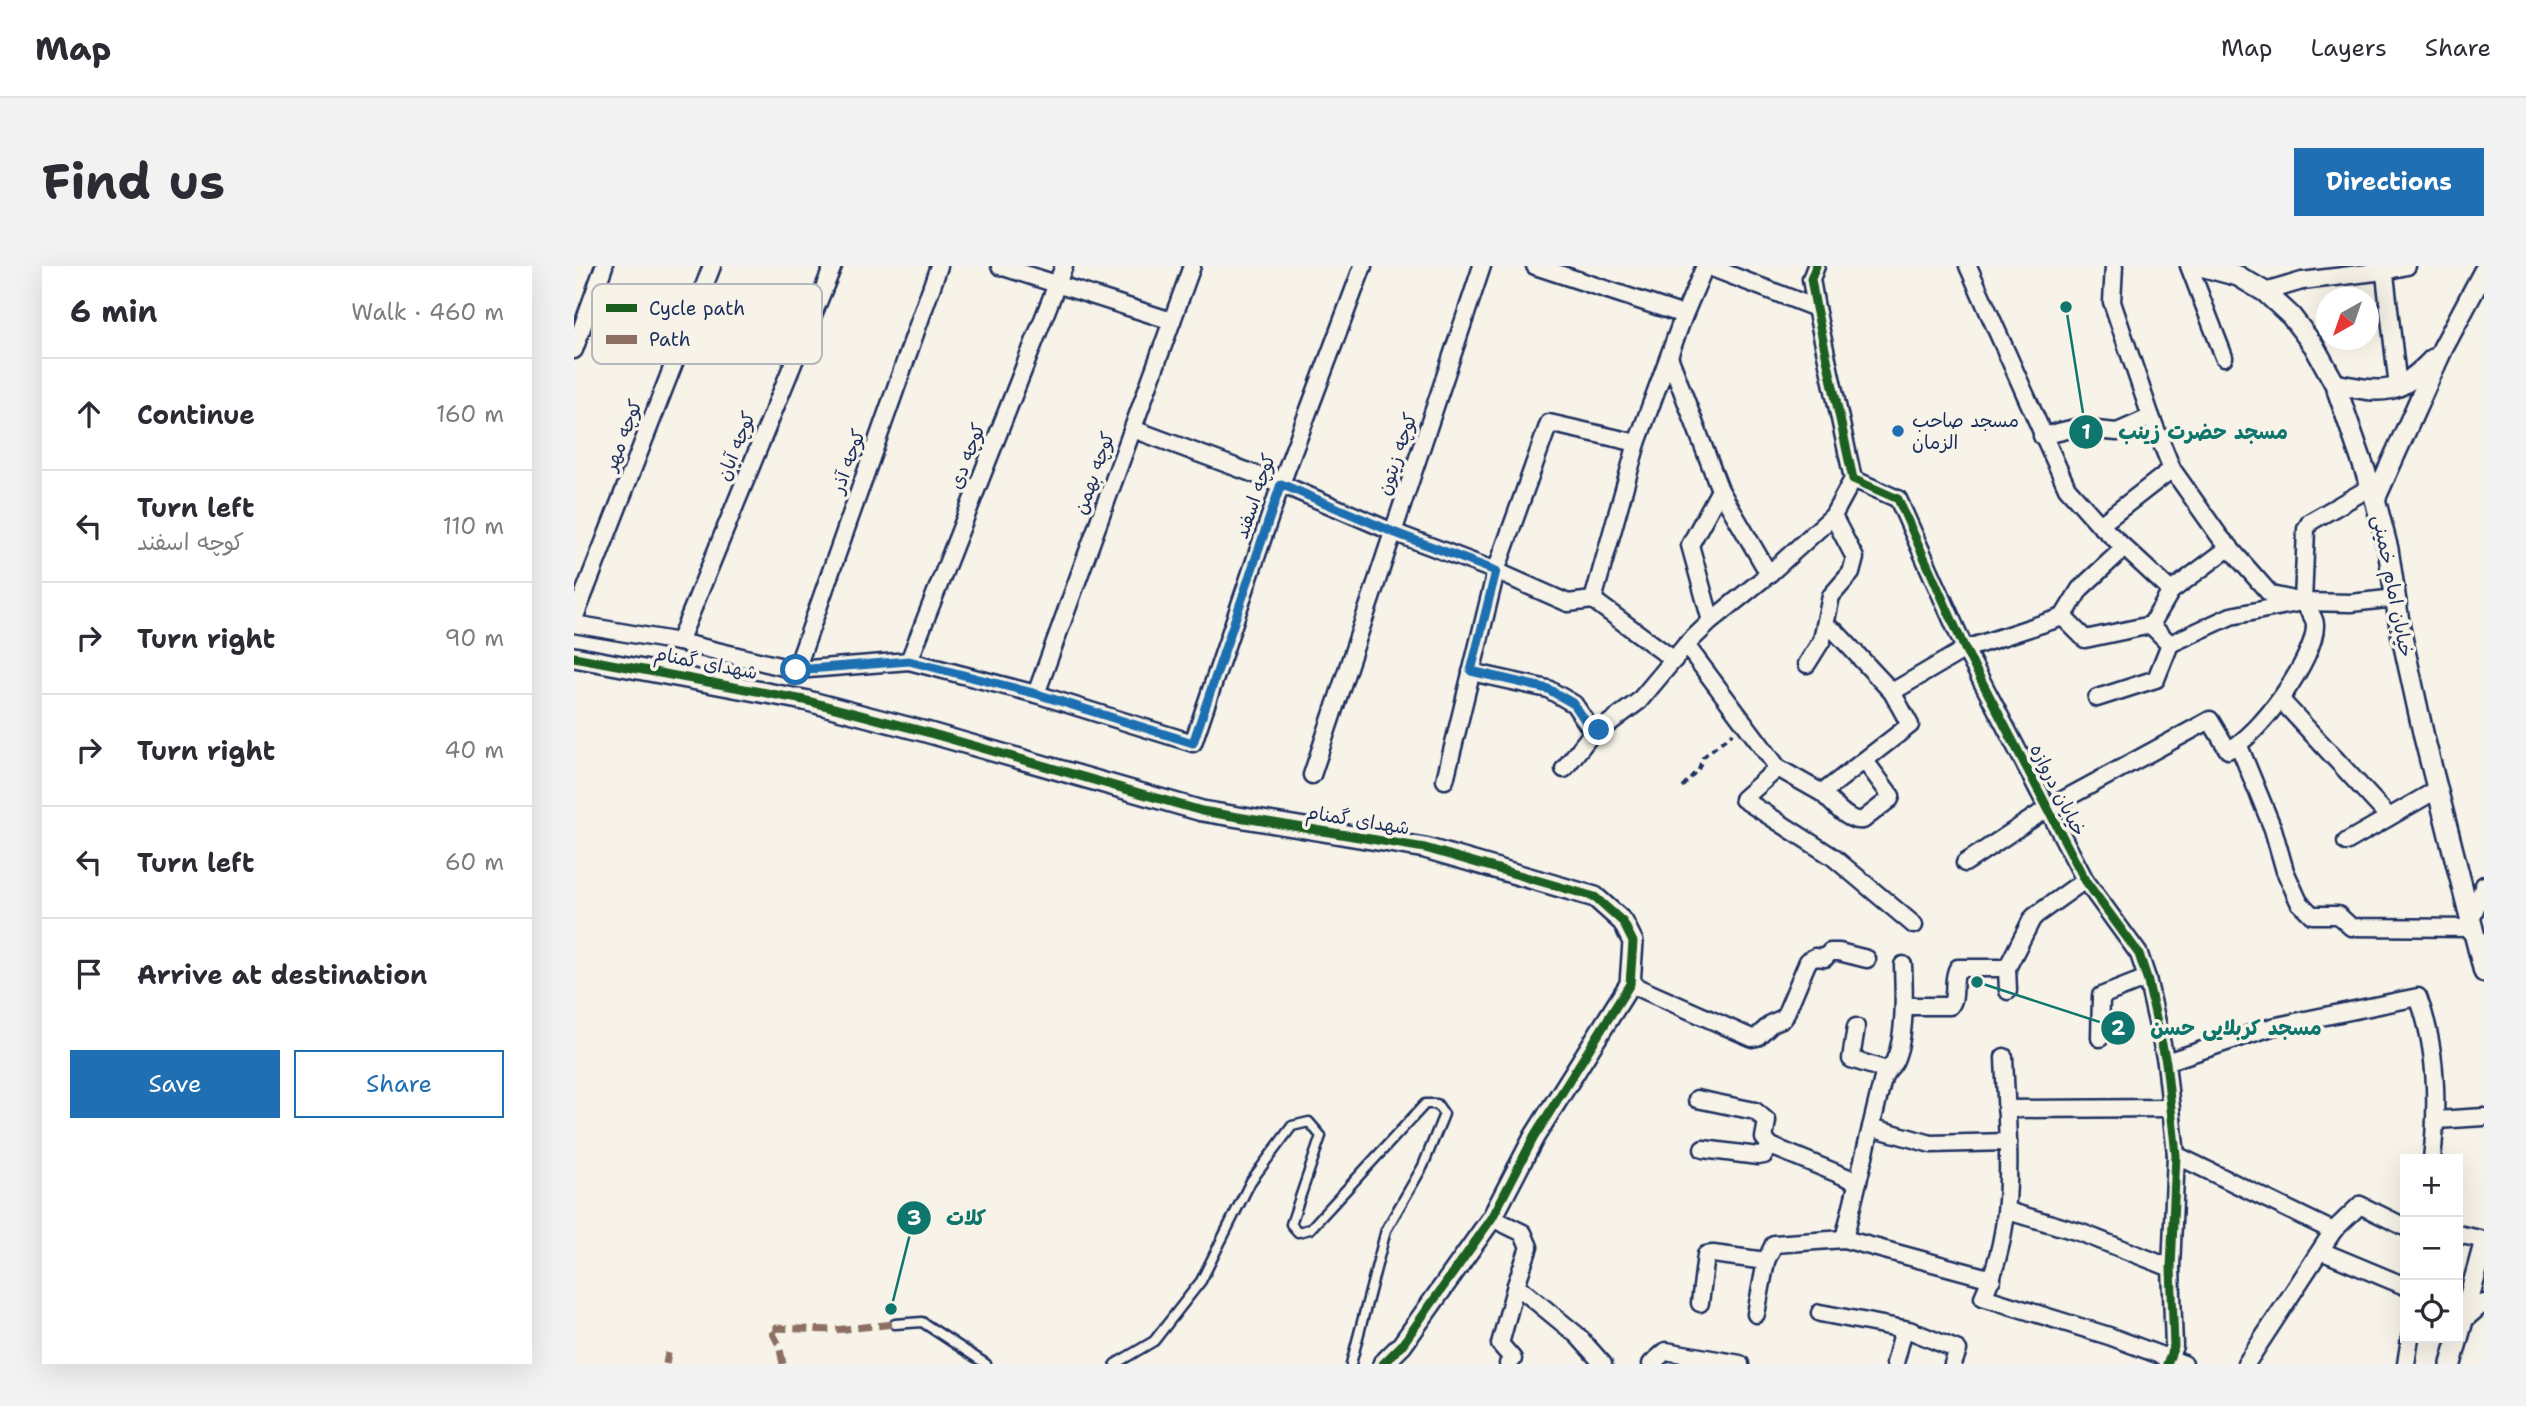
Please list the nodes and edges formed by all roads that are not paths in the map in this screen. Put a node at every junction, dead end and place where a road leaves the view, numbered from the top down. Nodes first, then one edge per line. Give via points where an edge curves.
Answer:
1 (604, 266) edge
2 (712, 266) edge
3 (833, 266) edge
4 (939, 266) edge
5 (1000, 266) edge
6 (1064, 266) edge
7 (1192, 266) edge
8 (1363, 266) edge
9 (1482, 266) edge
10 (1535, 266) edge
11 (1706, 266) edge
12 (1816, 266) edge
13 (1968, 266) edge
14 (2114, 266) edge
15 (2189, 266) edge
16 (2201, 266) edge
17 (2407, 266) edge
18 (2384, 269) edge
19 (2238, 271) edge
20 (2484, 271) edge
21 (2300, 274) edge
22 (598, 284) edge
23 (705, 284) edge
24 (1057, 285) junction
25 (2265, 292) junction
26 (822, 293) edge
27 (592, 300) edge
28 (1816, 308) junction
29 (1684, 315) junction
30 (1172, 321) junction
31 (2443, 348) junction
32 (574, 350) edge
33 (2224, 357) dead end
34 (1670, 359) junction
35 (674, 364) edge
36 (793, 364) edge
37 (2335, 384) junction
38 (2398, 387) junction
39 (2151, 417) junction
40 (1133, 429) junction
41 (2042, 436) junction
42 (1637, 443) junction
43 (2172, 469) junction
44 (1853, 479) junction
45 (1281, 484) junction
46 (1720, 489) junction
47 (2373, 493) junction
48 (1833, 516) junction
49 (2100, 525) junction
50 (1393, 532) junction
51 (2230, 547) junction
52 (2124, 548) junction
53 (1496, 571) junction
54 (1769, 574) junction
55 (2171, 591) junction
56 (2396, 598) junction
57 (1593, 600) junction
58 (2302, 602) junction
59 (2063, 617) junction
60 (1711, 621) junction
61 (574, 622) edge
62 (2151, 625) junction
63 (1825, 630) junction
64 (678, 642) junction
65 (2170, 644) junction
66 (1686, 645) junction
67 (1965, 649) junction
68 (574, 657) edge
69 (1674, 660) junction
70 (909, 661) junction
71 (1807, 664) dead end
72 (796, 670) junction
73 (1471, 671) junction
74 (1892, 692) junction
75 (1037, 694) junction
76 (2097, 698) dead end
77 (2281, 700) junction
78 (1593, 732) junction
79 (2239, 746) junction
80 (1865, 761) junction
81 (1778, 768) junction
82 (1564, 769) dead end
83 (1312, 775) dead end
84 (1446, 780) dead end
85 (2438, 789) junction
86 (1822, 793) junction
87 (2048, 808) junction
88 (2389, 817) junction
89 (2346, 842) dead end
90 (1965, 863) dead end
91 (2085, 880) junction
92 (2484, 885) edge
93 (2473, 923) junction
94 (1914, 925) dead end
95 (1867, 959) dead end
96 (2483, 961) edge
97 (1903, 965) dead end
98 (2007, 968) junction
99 (2147, 978) junction
100 (1630, 984) junction
101 (2008, 991) dead end
102 (1905, 1006) junction
103 (1856, 1027) dead end
104 (2100, 1038) dead end
105 (2004, 1058) dead end
106 (2166, 1062) junction
107 (1886, 1070) junction
108 (1697, 1099) dead end
109 (2171, 1108) junction
110 (2006, 1109) junction
111 (2484, 1117) edge
112 (2436, 1120) junction
113 (1871, 1127) junction
114 (2008, 1142) junction
115 (1771, 1146) junction
116 (1703, 1149) dead end
117 (2176, 1154) junction
118 (2433, 1154) edge
119 (1858, 1182) junction
120 (2008, 1211) junction
121 (1492, 1218) junction
122 (2400, 1225) edge
123 (2333, 1231) junction
124 (2463, 1236) edge
125 (1844, 1239) junction
126 (2484, 1242) edge
127 (2321, 1251) junction
128 (1766, 1261) junction
129 (2171, 1268) junction
130 (1992, 1279) junction
131 (2400, 1284) edge
132 (1516, 1285) junction
133 (1700, 1303) dead end
134 (2484, 1303) edge
135 (1820, 1313) dead end
136 (1756, 1314) dead end
137 (2464, 1320) junction
138 (895, 1324) dead end
139 (1904, 1329) junction
140 (2409, 1343) edge
141 (2173, 1362) edge
142 (1895, 1363) edge
143 (986, 1364) edge
144 (1115, 1364) edge
145 (1351, 1364) edge
146 (1383, 1364) edge
147 (1508, 1364) edge
148 (1603, 1364) edge
149 (1651, 1364) edge
150 (1740, 1364) edge
151 (1953, 1364) edge
152 (2246, 1364) edge
153 (2406, 1364) edge
154 (2451, 1364) edge

1 - 22 street
2 - 23 street, کوچه مهر
3 - 26 street, کوچه آبان
4 - 72 street, کوچه آذر
5 - 24 street
6 - 24 street, کوچه دی
7 - 30 street, کوچه بهمن
8 - 45 street, کوچه اسفند
9 - 50 street, کوچه زیتون
10 - 29 street
11 - 28 street
11 - 29 street
12 - 28 street via 1811,279
13 - 41 street
14 - 39 street via 2112,302
15 - 33 street
16 - 19 street, خیابان امام خمینی
17 - 18 street
18 - 21 street
18 - 38 street
19 - 25 street, خیابان امام خمینی
20 - 31 street
21 - 25 street
24 - 30 street
24 - 70 street, کوچه دی
25 - 37 street, خیابان امام خمینی via 2314,346
27 - 32 street
28 - 44 street
29 - 34 street
30 - 40 street, کوچه بهمن
31 - 38 street via 2414,379
31 - 47 street
34 - 42 street
34 - 46 street
35 - 61 street, کوچه مهر
36 - 64 street, کوچه آبان
37 - 38 street via 2372,391
37 - 47 street, خیابان امام خمینی
39 - 41 street via 2117,432 2075,428
39 - 43 street
40 - 45 street
40 - 75 street, کوچه بهمن
41 - 49 street via 2067,488
42 - 53 street via 1549,423
42 - 57 street
43 - 49 street
43 - 51 street
44 - 48 street
44 - 67 street, خیابان دروازه via 1898,499
45 - 50 street
45 - 75 street, کوچه اسفند via 1193,743
46 - 54 street
46 - 60 street via 1690,545
47 - 56 street, خیابان امام خمینی
47 - 58 street via 2310,522
48 - 54 street
48 - 63 street via 1855,558 1851,573 1831,596
49 - 52 street
50 - 53 street
50 - 83 street, کوچه زیتون
51 - 55 street
51 - 58 street via 2271,595
52 - 55 street
52 - 59 street via 2080,589
53 - 57 street via 1568,603
53 - 73 street
54 - 60 street
55 - 62 street
56 - 58 street
56 - 85 street, خیابان امام خمینی
57 - 69 street
58 - 65 street via 2231,616
58 - 77 street via 2315,621 2314,641
59 - 62 street via 2085,639
59 - 67 street
60 - 66 street
61 - 64 street
62 - 65 street
63 - 71 street
63 - 74 street via 1836,632
64 - 72 street
65 - 76 street via 2156,679
66 - 69 street
66 - 81 street
67 - 74 street
67 - 87 street, خیابان دروازه
68 - 100 street, شهدای گمنام via 804,700 1202,811 1425,848 1595,897 1623,922 1633,942
69 - 78 street via 1639,701
70 - 72 street
70 - 75 street
73 - 78 street via 1548,689 1574,704
73 - 84 street
74 - 80 street via 1910,724
77 - 79 street
77 - 88 street
78 - 82 street
79 - 87 street via 2228,750 2210,720
79 - 93 street via 2285,871 2299,902 2312,915 2338,915 2351,927
80 - 86 street
80 - 86 street via 1891,796 1863,820 1852,819
81 - 86 street
81 - 94 street via 1744,799 1833,857
85 - 88 street
85 - 93 street, خیابان امام خمینی
87 - 90 street
87 - 91 street, خیابان دروازه
88 - 89 street
91 - 98 street via 2036,915
91 - 99 street, خیابان دروازه via 2139,954
92 - 93 street
93 - 96 street, خیابان امام خمینی
95 - 100 street via 1830,952 1825,958 1808,961 1784,1018 1752,1038
97 - 102 street
98 - 101 street
98 - 102 street via 1958,968 1950,1006
99 - 104 street via 2101,996
99 - 106 street, خیابان دروازه
100 - 121 street, شهدای گمنام via 1534,1137
102 - 107 street via 1896,1058
103 - 107 street via 1851,1059
105 - 110 street
106 - 109 street, خیابان دروازه
106 - 112 street via 2272,1027 2418,997 2430,1038
107 - 113 street
108 - 115 street via 1763,1115 1767,1121 1764,1138
109 - 110 street
109 - 117 street, خیابان دروازه
110 - 114 street
111 - 112 street
112 - 118 street
113 - 114 street via 1931,1144
113 - 119 street
114 - 120 street
115 - 116 street via 1758,1156
115 - 119 street
117 - 123 street
117 - 129 street, خیابان دروازه
119 - 125 street
120 - 129 street via 2082,1233
120 - 130 street
121 - 132 street via 1523,1233 1529,1247
121 - 146 street, شهدای گمنام via 1402,1345
122 - 123 street via 2360,1205
123 - 127 street
124 - 126 street
125 - 128 street via 1774,1244
125 - 130 street
126 - 137 street
127 - 131 street
127 - 152 street
128 - 133 street via 1706,1255
128 - 136 street
129 - 141 street, خیابان دروازه
130 - 141 street via 1983,1297 2109,1336
132 - 147 street via 1500,1344 1513,1359
132 - 148 street via 1577,1335
134 - 137 street
135 - 139 street
137 - 154 street
138 - 143 lane via 922,1322
139 - 142 street
139 - 151 street via 1958,1350
140 - 153 street
144 - 145 lane via 1154,1341 1201,1280 1251,1181 1292,1126 1309,1122 1321,1136 1292,1224 1298,1232 1310,1229 1425,1104 1437,1104 1444,1114 1423,1166 1386,1230
149 - 150 street via 1666,1351

